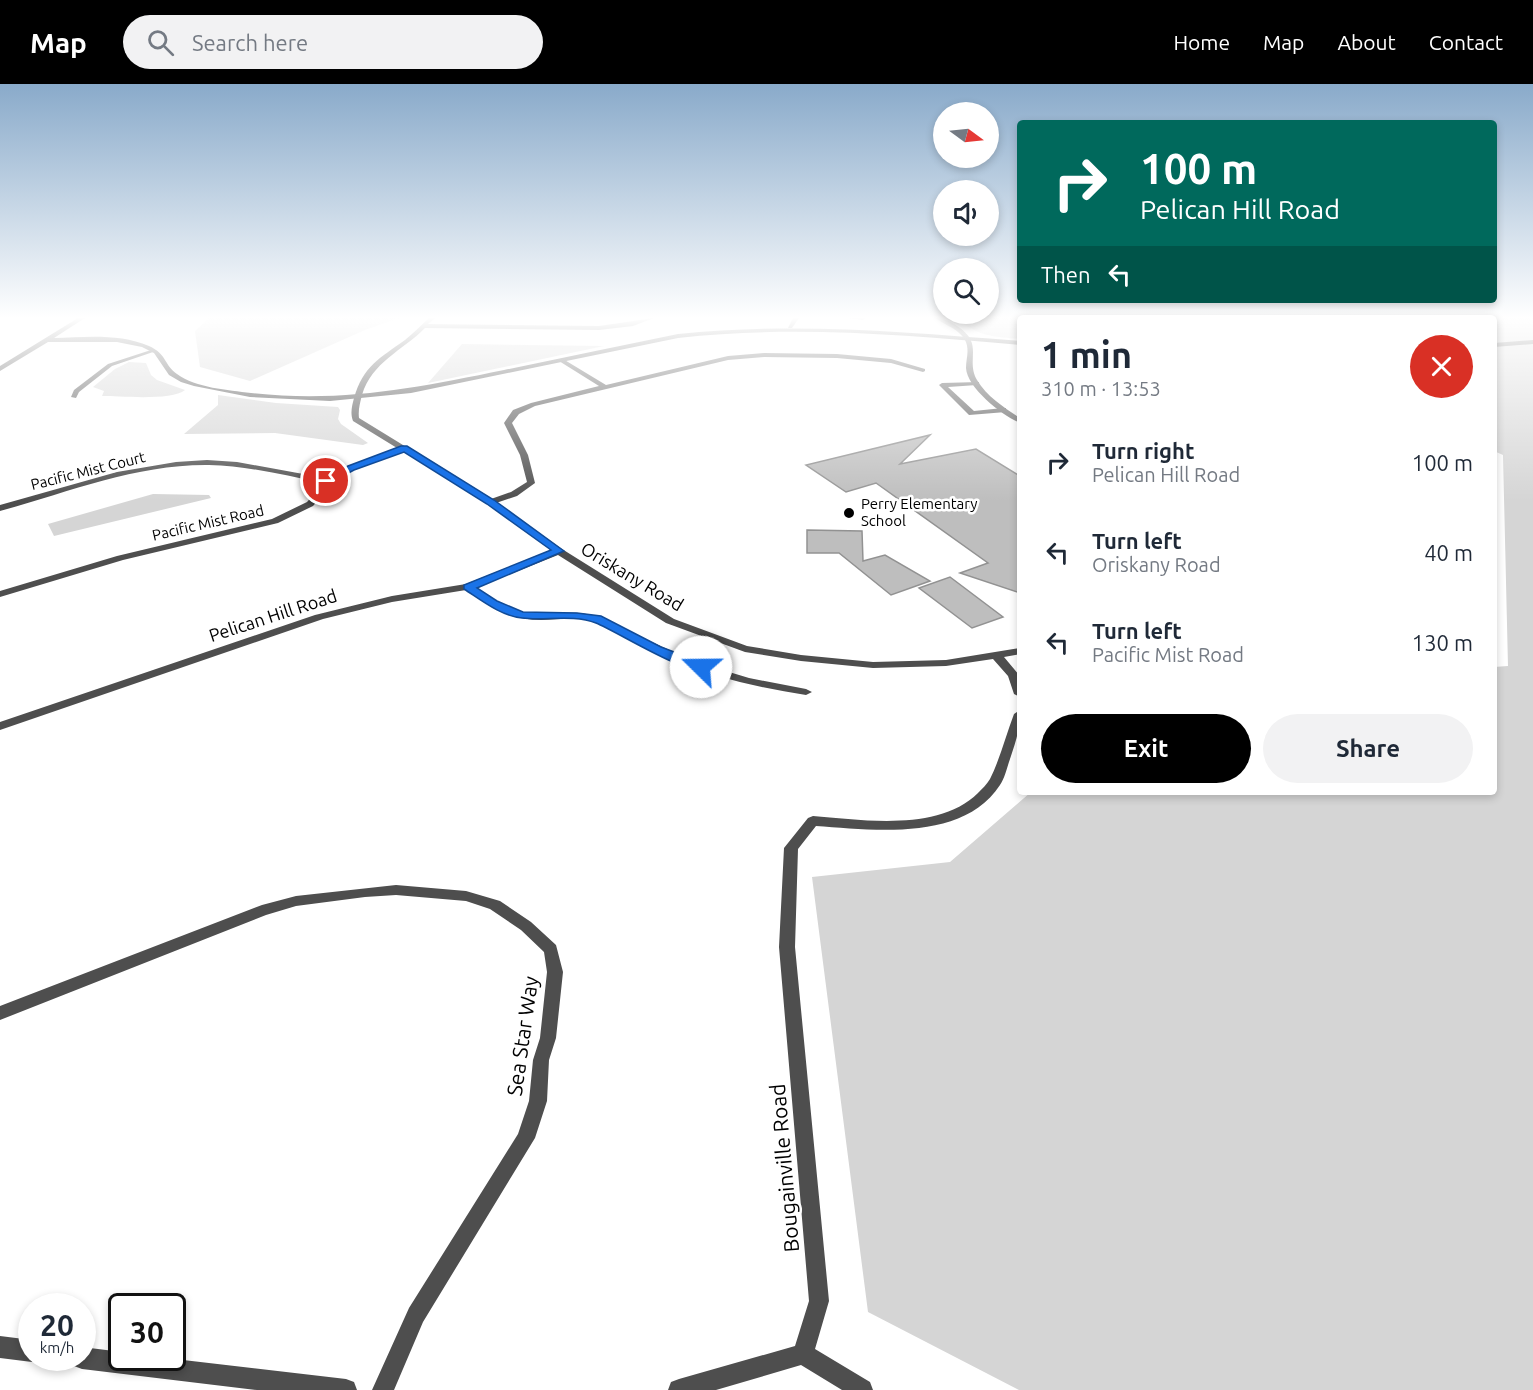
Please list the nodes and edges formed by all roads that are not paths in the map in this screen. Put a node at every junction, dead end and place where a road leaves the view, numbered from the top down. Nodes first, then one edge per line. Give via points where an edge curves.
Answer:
1 (92, 379) edge
2 (180, 379) edge
3 (366, 379) edge
4 (469, 379) edge
5 (592, 379) edge
6 (639, 379) edge
7 (974, 379) edge
8 (977, 383) junction
9 (605, 387) junction
10 (74, 397) dead end
11 (358, 398) junction
12 (1003, 410) junction
13 (1017, 419) edge
14 (404, 448) junction
15 (326, 481) junction
16 (490, 502) junction
17 (0, 508) edge
18 (559, 551) junction
19 (468, 587) junction
20 (0, 594) edge
21 (1017, 652) edge
22 (997, 656) junction
23 (1017, 686) edge
24 (806, 692) dead end
25 (1017, 722) edge
26 (0, 726) edge
27 (0, 1013) edge
28 (0, 1347) edge
29 (18, 1349) edge
30 (803, 1354) junction
31 (96, 1360) edge
32 (346, 1390) edge
33 (383, 1390) edge
34 (679, 1390) edge
35 (862, 1390) edge

1 - 10 street
2 - 11 street via 306,400
3 - 11 street
4 - 11 street
5 - 9 street
6 - 9 street
7 - 8 street
8 - 12 street
8 - 12 street via 942,385 972,413
9 - 16 street via 533,404 510,417 508,423 524,455 531,483
11 - 14 street, Oriskany Road via 356,419
12 - 13 street
14 - 15 street, Pacific Mist Road
14 - 16 street, Oriskany Road
15 - 17 street, Pacific Mist Court via 236,464 187,464 114,475
15 - 20 street, Pacific Mist Road via 310,504 275,521 120,558
16 - 18 street, Oriskany Road
18 - 19 street, Pelican Hill Road
18 - 22 street, Oriskany Road via 670,621 745,649 873,665 946,663
19 - 24 street via 521,615 597,619 657,650 701,667
19 - 26 street, Pelican Hill Road via 319,616
21 - 22 street, Oriskany Road
22 - 23 street
25 - 30 street, Bougainville Road via 995,783 966,809 936,820 905,825 813,821 791,848 787,947 819,1301
27 - 33 street, Sea Star Way via 262,911 296,901 365,892 466,896 495,905 550,949 555,972 548,1038 541,1060 538,1101 526,1138 416,1315
28 - 29 street
30 - 34 street
30 - 35 street
31 - 32 street

